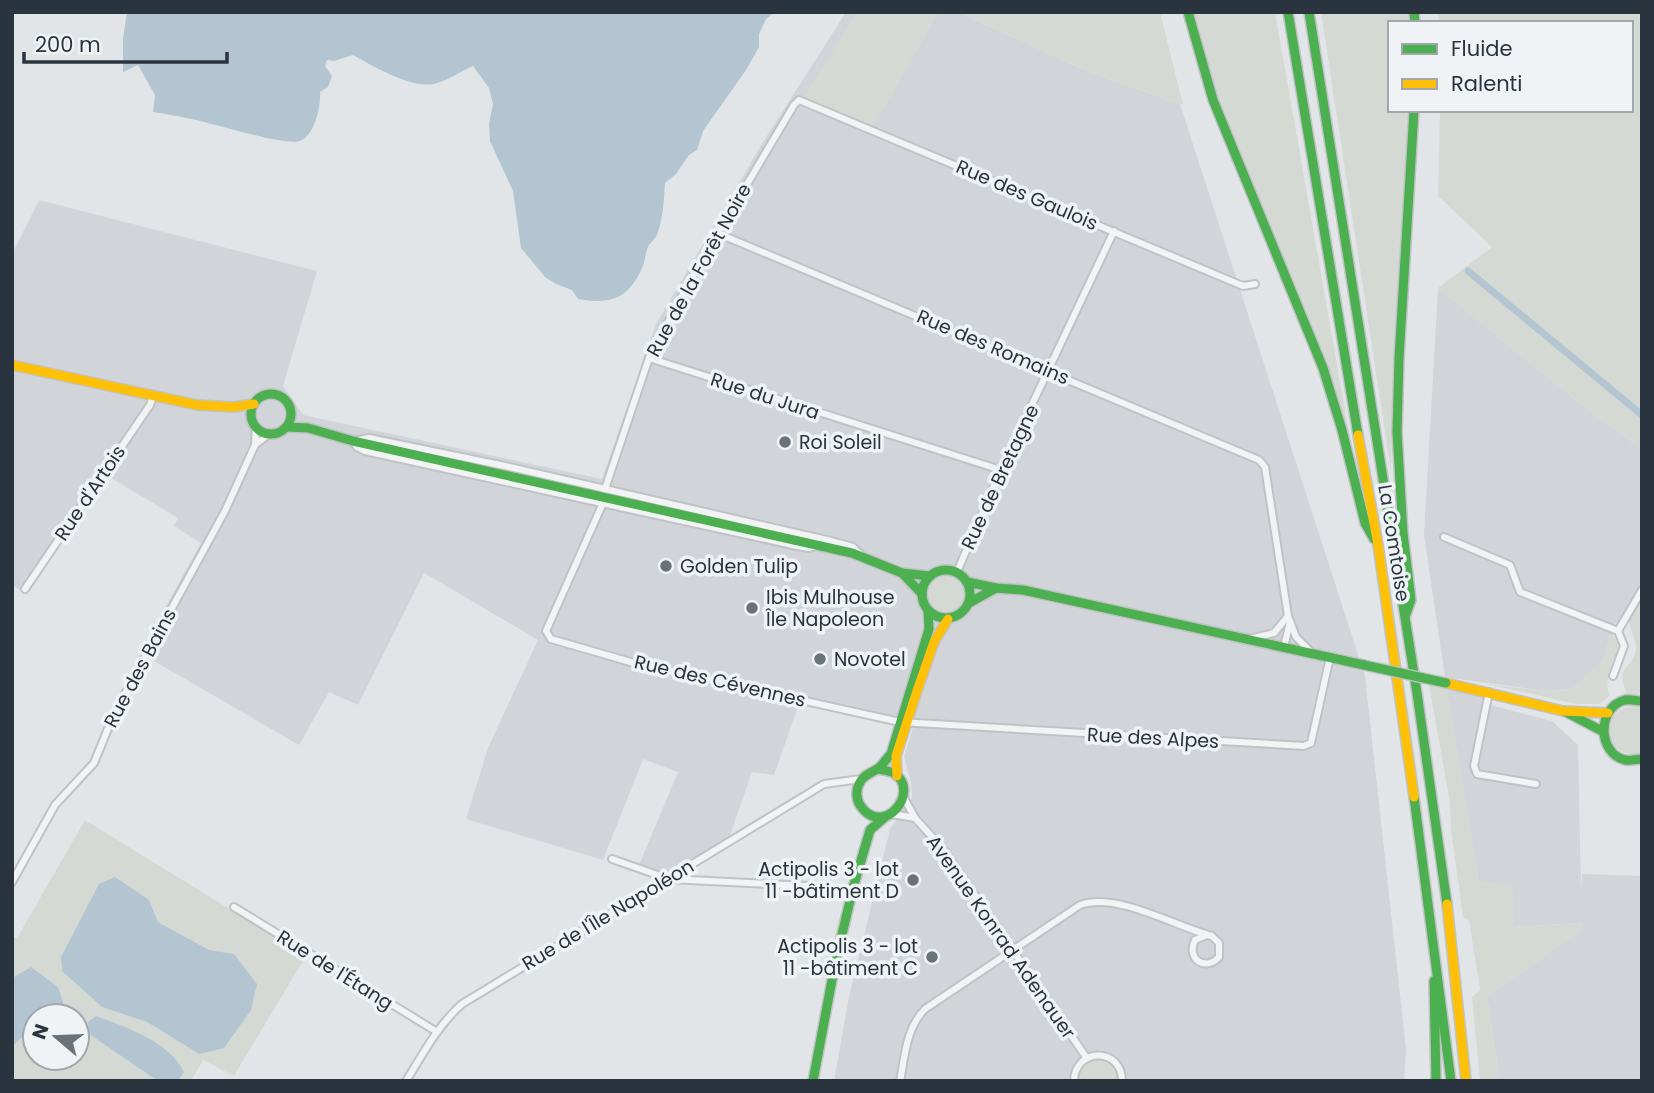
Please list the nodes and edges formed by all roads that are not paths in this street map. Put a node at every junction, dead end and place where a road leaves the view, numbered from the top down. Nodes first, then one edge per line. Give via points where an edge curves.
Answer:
1 (1188, 12) edge
2 (1288, 12) edge
3 (1309, 12) edge
4 (799, 100) joint
5 (1414, 112) edge
6 (1114, 231) junction
7 (717, 233) junction
8 (1255, 284) dead end
9 (649, 358) junction
10 (12, 365) edge
11 (1049, 371) junction
12 (153, 397) junction
13 (254, 404) junction
14 (234, 407) junction
15 (291, 414) junction
16 (251, 416) junction
17 (256, 427) junction
18 (287, 427) junction
19 (308, 428) junction
20 (269, 434) junction
21 (353, 441) junction
22 (255, 445) junction
23 (1001, 470) junction
24 (605, 489) junction
25 (603, 503) junction
26 (1444, 537) dead end
27 (818, 545) junction
28 (1378, 545) junction
29 (863, 556) junction
30 (957, 572) junction
31 (901, 573) junction
32 (930, 576) junction
33 (967, 582) junction
34 (996, 588) junction
35 (25, 589) dead end
36 (1642, 590) edge
37 (922, 594) junction
38 (969, 603) junction
39 (928, 610) junction
40 (1405, 617) junction
41 (948, 619) junction
42 (1289, 619) junction
43 (1618, 631) junction
44 (1248, 639) junction
45 (1284, 647) junction
46 (1314, 654) junction
47 (1330, 657) junction
48 (1614, 676) dead end
49 (1489, 692) junction
50 (1640, 699) edge
51 (1563, 710) junction
52 (1608, 713) junction
53 (904, 722) junction
54 (1602, 731) junction
55 (1642, 759) edge
56 (878, 769) junction
57 (897, 776) junction
58 (861, 779) junction
59 (838, 782) junction
60 (1536, 784) dead end
61 (857, 793) junction
62 (904, 798) junction
63 (864, 810) junction
64 (888, 815) junction
65 (915, 818) junction
66 (870, 830) junction
67 (612, 859) dead end
68 (669, 878) junction
69 (12, 882) edge
70 (807, 886) dead end
71 (234, 907) dead end
72 (1185, 927) junction
73 (1207, 935) junction
74 (1195, 940) junction
75 (1011, 950) junction
76 (1435, 953) junction
77 (437, 1032) junction
78 (1086, 1057) junction
79 (406, 1081) edge
80 (813, 1081) edge
81 (900, 1081) edge
82 (1074, 1081) edge
83 (1122, 1081) edge
84 (1436, 1081) edge
85 (1451, 1081) edge
86 (1468, 1081) edge

1 - 28 main road via 1213,100 1323,368 1365,523
2 - 28 main road, La Comtoise
3 - 40 main road, La Comtoise
4 - 6 street, Rue des Gaulois
4 - 7 street, Rue de la Forêt Noire
5 - 40 main road via 1397,392 1399,477 1411,600
6 - 8 street, Rue des Gaulois via 1243,286
6 - 11 street, Rue de Bretagne
7 - 9 street, Rue de la Forêt Noire
7 - 11 street, Rue des Romains
9 - 23 street, Rue du Jura
9 - 24 street, Rue de la Forêt Noire
10 - 12 main road
11 - 23 street, Rue de Bretagne
11 - 42 street, Rue des Romains via 1259,460 1265,467
12 - 14 main road
12 - 35 street, Rue d'Artois
13 - 14 main road
13 - 15 main road via 262,397 278,396
13 - 16 main road
14 - 16 main road
15 - 18 main road
15 - 19 main road
16 - 17 main road
17 - 20 main road
17 - 22 street, Rue des Bains
18 - 19 main road
18 - 20 main road
19 - 21 main road
20 - 22 street, Rue des Bains
21 - 24 street via 369,438
21 - 25 street via 365,451
21 - 27 main road
22 - 69 street, Rue des Bains via 225,510 114,714 94,763 55,805
23 - 30 street, Rue de Bretagne
24 - 29 street via 827,540 853,547
25 - 27 street via 797,547
25 - 53 street, Rue des Cévennes via 545,631 551,639 634,663
26 - 43 street via 1510,565 1520,592
27 - 29 main road
28 - 76 main road, La Comtoise
29 - 31 main road
30 - 32 main road via 943,570
30 - 33 main road
31 - 32 main road
31 - 37 main road
32 - 37 main road
33 - 34 main road
33 - 38 main road
34 - 38 main road
34 - 44 main road
36 - 43 street
37 - 39 main road
38 - 41 main road via 961,614
39 - 41 main road
39 - 53 main road via 929,629
40 - 86 main road, La Comtoise
41 - 53 main road via 934,642
42 - 44 street via 1274,633
42 - 45 street
42 - 46 street via 1300,641
43 - 48 street via 1624,646
44 - 45 main road
45 - 46 main road
46 - 47 main road
47 - 49 main road, bridge
47 - 53 street, Rue des Alpes via 1311,743 1304,746
49 - 51 main road
49 - 60 street via 1474,766 1477,774
50 - 52 main road via 1621,702
51 - 52 main road
51 - 54 main road
52 - 54 main road
53 - 56 main road via 891,754
53 - 57 main road via 896,756
54 - 55 main road via 1613,753 1628,760
56 - 57 main road
56 - 58 main road
57 - 62 main road
58 - 59 street, Rue de l'Île Napoléon
58 - 61 main road
59 - 61 street
59 - 68 street, Rue de l'Île Napoléon via 816,789
61 - 63 main road
62 - 64 main road
62 - 65 street, Avenue Konrad Adenauer
63 - 64 main road via 877,817
63 - 66 main road
64 - 65 street, Avenue Konrad Adenauer
64 - 66 main road
65 - 75 street, Avenue Konrad Adenauer via 944,850
66 - 80 main road via 835,964
67 - 68 street
68 - 70 street
68 - 77 street, Rue de l'Île Napoléon via 462,1004
71 - 77 street, Rue de l'Étang
72 - 73 street
72 - 74 street
72 - 75 street via 1116,903 1090,902
73 - 74 street
73 - 74 street via 1220,947 1219,957 1212,963 1194,959 1191,949
75 - 78 street, Avenue Konrad Adenauer
75 - 81 street via 917,1018
76 - 84 main road
76 - 85 main road, La Comtoise
77 - 79 street, Rue de l'Île Napoléon
78 - 82 street via 1076,1069
78 - 83 street via 1109,1057 1120,1068

